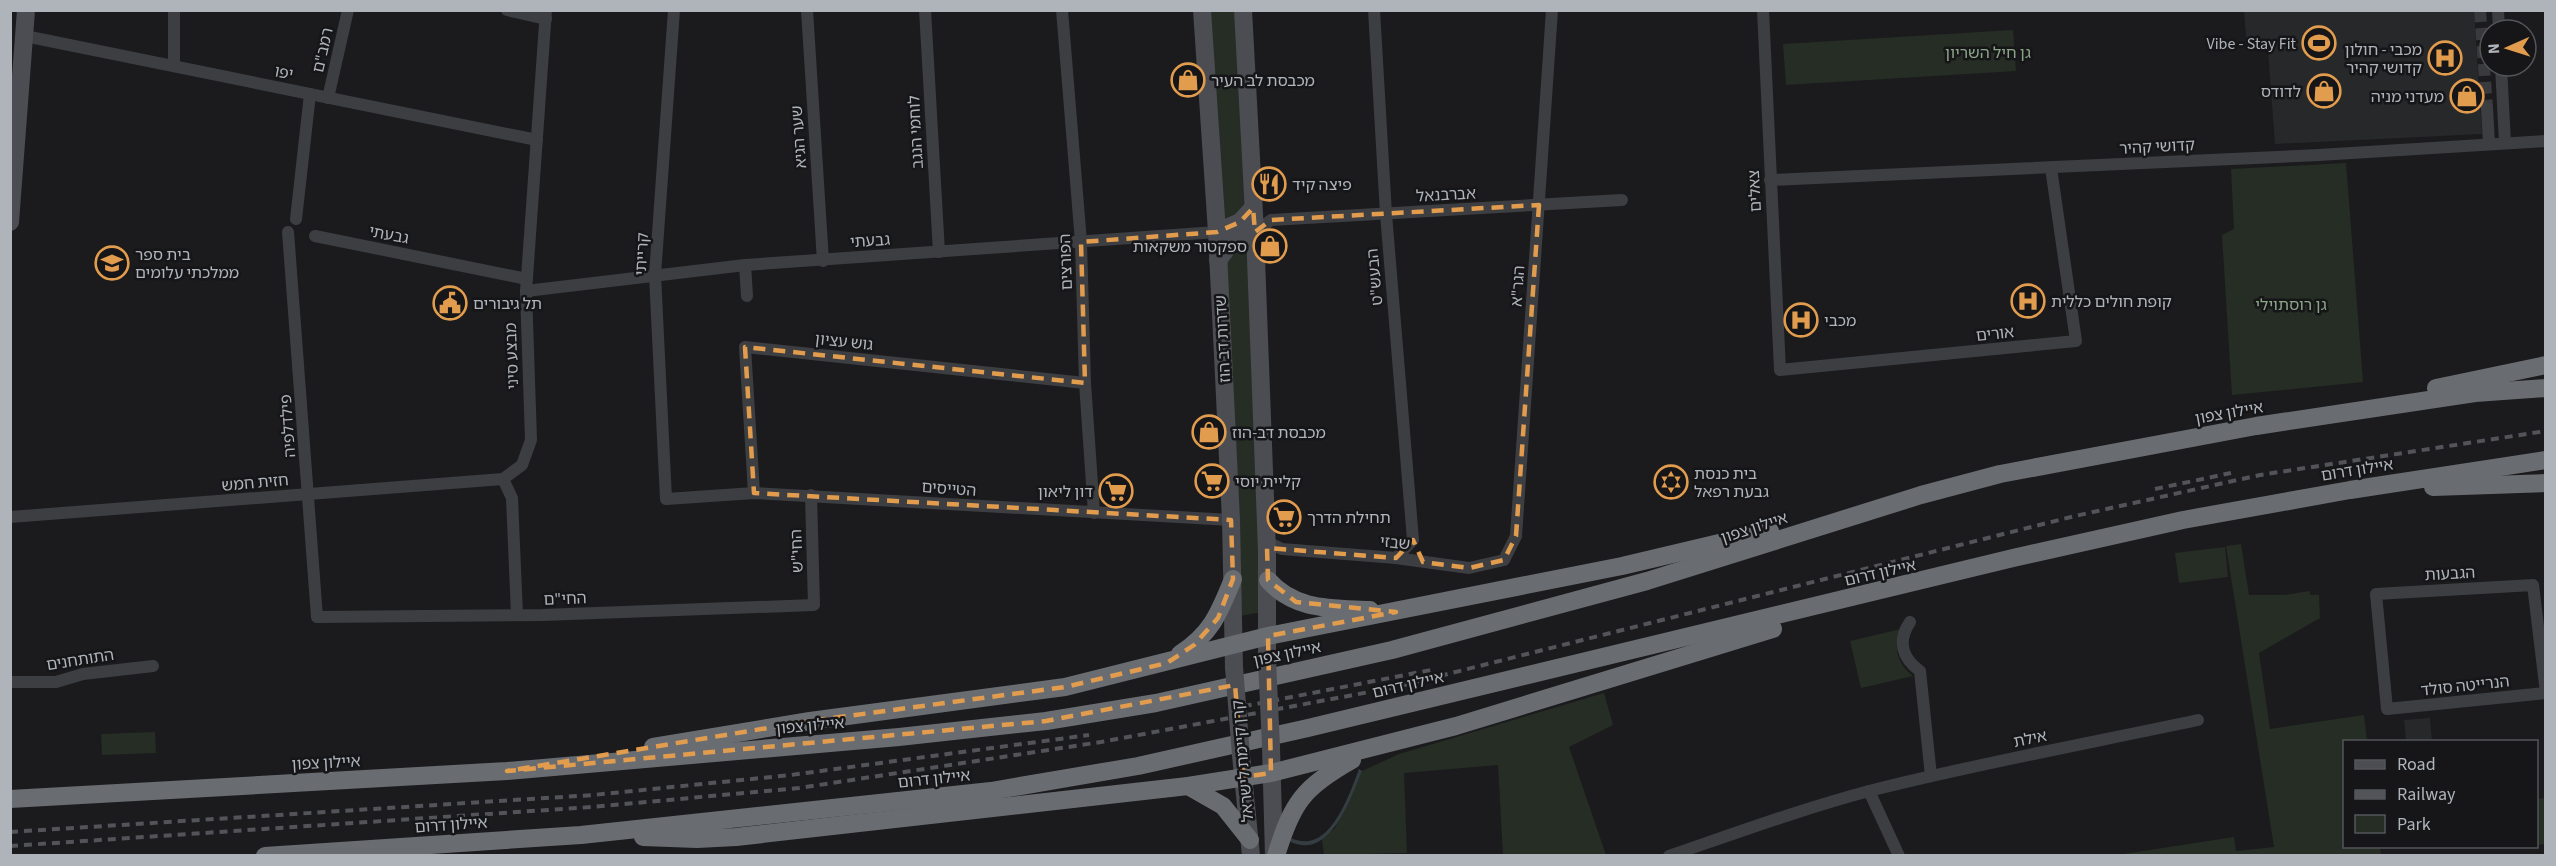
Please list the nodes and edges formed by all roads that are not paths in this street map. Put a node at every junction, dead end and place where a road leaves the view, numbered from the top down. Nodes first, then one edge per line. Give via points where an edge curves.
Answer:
1 (26, 10) edge
2 (174, 10) edge
3 (348, 10) edge
4 (507, 10) edge
5 (674, 10) edge
6 (807, 10) edge
7 (925, 10) edge
8 (1062, 10) edge
9 (1202, 10) edge
10 (1243, 10) edge
11 (1374, 10) edge
12 (1552, 10) edge
13 (1763, 10) edge
14 (546, 15) edge
15 (25, 36) junction
16 (174, 66) junction
17 (2502, 78) edge
18 (310, 94) junction
19 (328, 98) junction
20 (2487, 108) tunnel mouth
21 (15, 114) edge
22 (537, 140) junction
23 (2546, 141) edge
24 (2505, 143) junction
25 (2489, 144) junction
26 (2051, 168) junction
27 (1770, 180) junction
28 (1622, 200) dead end
29 (1539, 205) junction
30 (1254, 208) junction
31 (1386, 214) junction
32 (296, 219) dead end
33 (1271, 220) junction
34 (10, 222) edge
35 (288, 232) dead end
36 (1217, 232) junction
37 (1255, 232) junction
38 (315, 236) dead end
39 (1081, 242) junction
40 (939, 252) junction
41 (1218, 260) junction
42 (823, 261) junction
43 (745, 265) junction
44 (655, 275) junction
45 (526, 285) junction
46 (747, 296) dead end
47 (2546, 365) edge
48 (1780, 370) joint
49 (1085, 383) junction
50 (2546, 388) edge
51 (2299, 420) junction
52 (2546, 460) edge
53 (503, 479) junction
54 (2546, 483) edge
55 (2350, 490) junction
56 (754, 493) junction
57 (309, 494) junction
58 (811, 495) junction
59 (1921, 495) junction
60 (666, 499) joint
61 (1094, 513) junction
62 (10, 517) edge
63 (1231, 520) junction
64 (1413, 540) junction
65 (1272, 551) junction
66 (1396, 558) junction
67 (1504, 560) joint
68 (1423, 562) junction
69 (1940, 578) junction
70 (1233, 579) junction
71 (1268, 580) junction
72 (814, 605) joint
73 (1396, 612) junction
74 (517, 615) junction
75 (317, 617) joint
76 (1910, 622) dead end
77 (1268, 636) junction
78 (1234, 644) junction
79 (1167, 663) junction
80 (153, 666) dead end
81 (1234, 667) joint
82 (10, 682) edge
83 (2545, 693) edge
84 (2387, 709) joint
85 (2198, 720) dead end
86 (1373, 748) junction
87 (507, 771) junction
88 (1271, 773) junction
89 (1931, 776) junction
90 (1243, 777) junction
91 (1188, 786) junction
92 (1869, 791) junction
93 (10, 799) edge
94 (581, 835) junction
95 (1250, 848) edge
96 (265, 855) edge
97 (1275, 855) edge
98 (1669, 855) edge
99 (1899, 855) edge

1 - 15 street
2 - 16 street
3 - 19 street, רמב"ם
4 - 14 street
5 - 44 street, קרייתי
6 - 42 street, שער הגיא
7 - 40 street, לוחמי הנגב
8 - 39 street, הפורצים
9 - 36 street, שדרות דב הוז
10 - 30 street
11 - 31 street, הבעש"ט
12 - 29 street, הגר"א
13 - 27 street, צאלים
14 - 22 street, מבצע סיני
15 - 16 street, יפו
15 - 21 street
16 - 18 street, יפו
17 - 24 street
18 - 19 street, יפו
18 - 32 street
19 - 22 street, יפו
20 - 25 street
21 - 34 street
22 - 45 street, מבצע סיני
23 - 24 street, קדושי קהיר
24 - 25 street, קדושי קהיר
25 - 26 street, קדושי קהיר
26 - 27 street, קדושי קהיר
26 - 48 street, אורים via 2076,341
27 - 48 street, צאלים
28 - 29 street, אברבנאל
29 - 31 street, אברבנאל
29 - 67 street, הגר"א via 1516,536
30 - 33 street
30 - 36 street via 1240,222
30 - 37 street
31 - 33 street, אברבנאל
31 - 64 street, הבעש"ט
33 - 37 street
35 - 57 street, פילדלפיה
36 - 39 street, גבעתי
36 - 41 street, שדרות דב הוז
37 - 41 street via 1231,243
37 - 65 street
38 - 45 street, גבעתי
39 - 40 street, גבעתי
39 - 49 street, הפורצים
40 - 42 street, גבעתי
41 - 63 street, שדרות דב הוז
42 - 43 street, גבעתי
43 - 44 street, גבעתי
43 - 46 street
44 - 45 street, גבעתי
44 - 60 street, קרייתי
45 - 53 street, מבצע סיני via 531,440 522,465
47 - 51 highway
49 - 56 street, גוש עציון via 745,347
49 - 61 street, הפורצים
50 - 51 highway, איילון צפון via 2475,393
51 - 59 highway, איילון צפון via 2000,474
52 - 55 highway, איילון דרום
53 - 57 street, חזית חמש
53 - 74 street via 512,498
54 - 55 highway
55 - 69 highway, איילון דרום via 2183,520
56 - 58 street, הטייסים
56 - 60 street, הטייסים
57 - 62 street, חזית חמש
57 - 75 street, פילדלפיה
58 - 61 street, הטייסים
58 - 72 street, החי"ש
59 - 73 highway via 1622,566
59 - 87 highway, איילון צפון via 1636,584 1392,650 1156,702 1046,721
61 - 63 street, הטייסים
63 - 70 street, שדרות דב הוז
64 - 66 street
64 - 68 street, הבעש"ט
65 - 66 street, שבזי
65 - 71 street
66 - 68 street, שבזי
67 - 68 street, שבזי via 1469,567
69 - 86 highway
69 - 94 highway, איילון דרום via 1138,766 992,791
70 - 78 street, שדרות דב הוז
70 - 79 highway via 1218,618 1206,634
71 - 73 highway via 1278,592 1310,606
71 - 77 street
72 - 74 street, החי"ם
73 - 77 highway
74 - 75 street, החי"ם
76 - 89 street via 1904,651 1908,662 1920,671
77 - 78 highway
77 - 88 street, קרן קיימת לישראל, bridge
78 - 79 highway
78 - 81 street, שדרות דב הוז
79 - 87 highway via 1065,687 810,721
80 - 82 street, התותחנים via 83,674 56,682
81 - 90 street, קרן קיימת לישראל, bridge
83 - 84 street, הנרייטה סולד
83 - 84 street, הגבעות via 2533,585 2376,594
85 - 89 street, אילת
86 - 88 highway
86 - 97 highway via 1324,776 1304,793
87 - 93 highway, איילון צפון
88 - 90 highway
88 - 97 street, קרן קיימת לישראל
89 - 92 street, אילת
90 - 91 highway
90 - 95 street, קרן קיימת לישראל
91 - 94 highway via 736,837
91 - 95 highway via 1223,806
92 - 98 street, אילת
92 - 99 street
94 - 96 highway, איילון דרום

